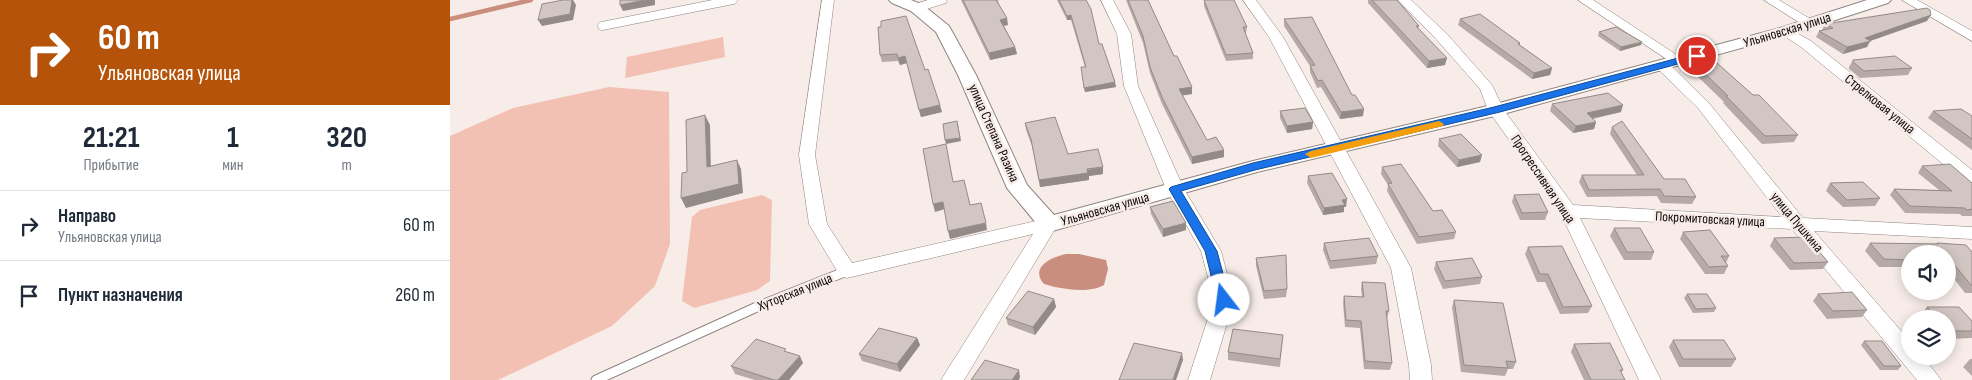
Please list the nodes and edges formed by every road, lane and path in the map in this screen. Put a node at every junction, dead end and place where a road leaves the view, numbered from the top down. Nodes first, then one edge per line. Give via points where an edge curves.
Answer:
1 (733, 0) edge
2 (828, 0) edge
3 (897, 0) edge
4 (941, 0) edge
5 (1106, 0) edge
6 (1249, 0) edge
7 (1404, 0) edge
8 (1584, 0) edge
9 (1770, 0) edge
10 (1883, 0) edge
11 (1908, 0) edge
12 (917, 8) junction
13 (1810, 23) junction
14 (602, 26) dead end
15 (1786, 32) junction
16 (1972, 37) edge
17 (1670, 63) junction
18 (1496, 110) junction
19 (1336, 149) junction
20 (1972, 179) edge
21 (1175, 189) junction
22 (1568, 211) junction
23 (1049, 224) junction
24 (1798, 224) junction
25 (1972, 233) edge
26 (847, 271) junction
27 (596, 380) edge
28 (952, 380) edge
29 (1199, 380) edge
30 (1420, 380) edge
31 (1650, 380) edge
32 (1930, 380) edge

1 - 14 lane
2 - 26 street, Хуторская улица via 808,155 818,224
3 - 12 street, улица Степана Разина
4 - 12 street
5 - 21 street via 1124,34 1131,86
6 - 19 street via 1276,37
7 - 18 street, Прогрессивная улица via 1487,88
8 - 17 street, улица Пушкина
9 - 13 street
10 - 13 street, Ульяновская улица
11 - 16 street
12 - 23 street, улица Степана Разина via 943,29 1018,188
13 - 15 street, Ульяновская улица
15 - 17 street, Ульяновская улица
15 - 20 street, Стрелковая улица via 1806,44
17 - 18 street, Ульяновская улица
17 - 24 street, улица Пушкина
18 - 19 street, Ульяновская улица
18 - 22 street, Прогрессивная улица
19 - 21 street, Ульяновская улица via 1253,167
19 - 30 street via 1401,268 1420,365
21 - 23 street, Ульяновская улица
21 - 29 street via 1211,251 1224,300
22 - 24 street, Покромитовская улица
22 - 31 street, Прогрессивная улица
23 - 26 street, Ульяновская улица
23 - 28 street
24 - 25 street, Покромитовская улица
24 - 32 street, улица Пушкина
26 - 27 lane, Хуторская улица via 759,306

